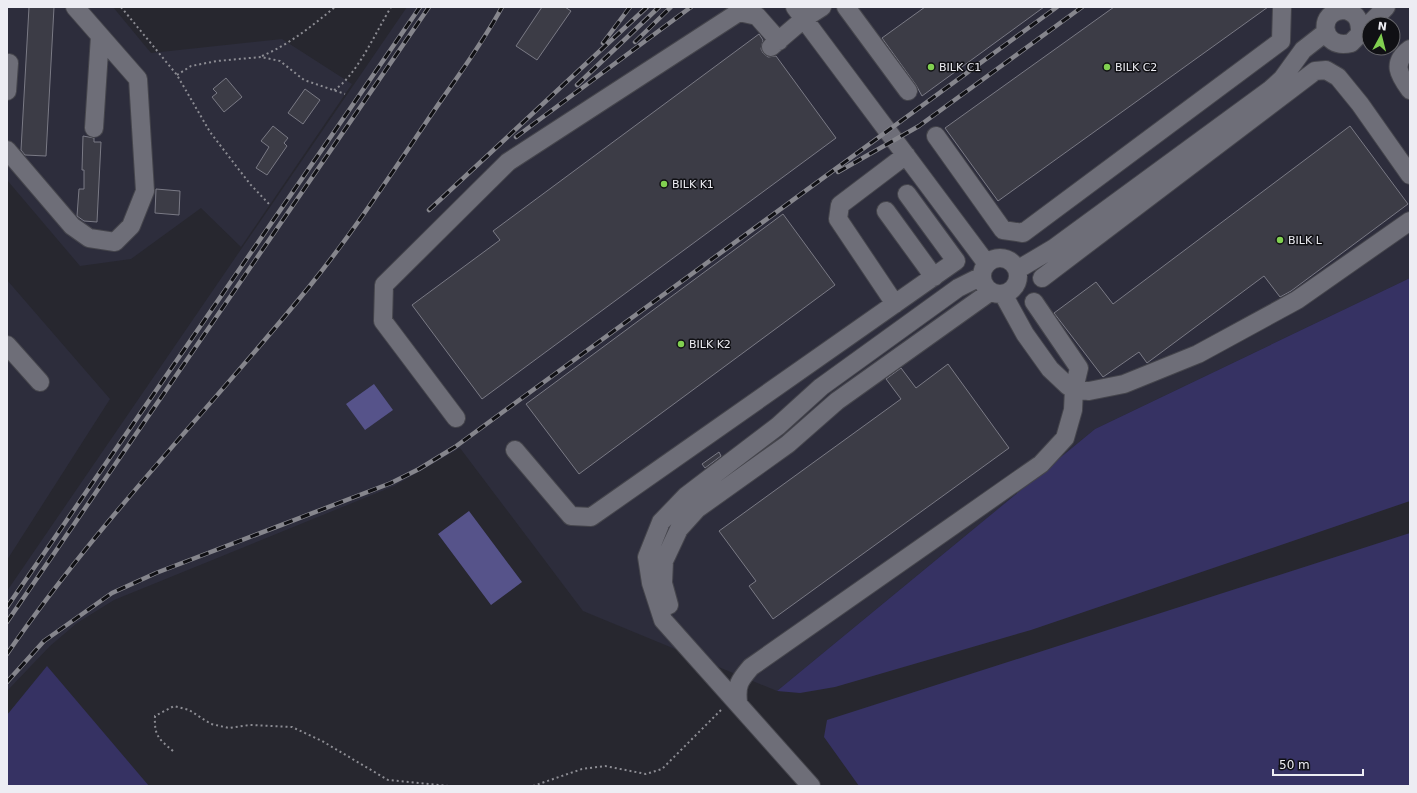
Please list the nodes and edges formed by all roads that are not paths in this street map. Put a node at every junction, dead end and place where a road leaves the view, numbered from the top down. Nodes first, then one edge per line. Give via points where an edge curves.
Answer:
1 (75, 7) edge
2 (822, 7) edge
3 (846, 7) edge
4 (1282, 7) edge
5 (1371, 7) edge
6 (1386, 7) edge
7 (1333, 9) edge
8 (1352, 12) junction
9 (800, 13) edge
10 (1326, 32) junction
11 (1360, 32) junction
12 (100, 36) junction
13 (1410, 49) edge
14 (9, 64) dead end
15 (1410, 90) edge
16 (7, 91) edge
17 (908, 91) dead end
18 (94, 128) dead end
19 (936, 136) dead end
20 (7, 150) edge
21 (906, 156) junction
22 (1410, 175) edge
23 (907, 194) dead end
24 (886, 211) dead end
25 (1410, 221) edge
26 (984, 270) junction
27 (1017, 276) junction
28 (934, 277) junction
29 (1042, 278) dead end
30 (996, 293) junction
31 (1034, 302) dead end
32 (895, 304) junction
33 (7, 345) edge
34 (1037, 350) junction
35 (40, 382) dead end
36 (1074, 389) junction
37 (456, 418) dead end
38 (514, 450) dead end
39 (697, 656) junction
40 (735, 699) junction
41 (811, 786) edge

1 - 12 street
2 - 9 street
3 - 17 street
4 - 19 street via 1281,41 1023,233 1003,230
5 - 8 street
6 - 11 street
7 - 8 street
7 - 10 street via 1325,24
8 - 11 street via 1360,24
9 - 21 street
9 - 37 street via 775,44 757,16 739,12 508,162 384,285 383,321
10 - 11 street via 1330,39 1343,45 1351,43
10 - 27 street via 1304,50 1271,89
12 - 18 street
12 - 20 street via 138,79 146,191 130,226 115,242 89,238 72,226
13 - 15 street via 1403,54 1398,64 1400,76
14 - 16 street
21 - 26 street
21 - 32 street via 840,205 838,219
22 - 29 street via 1360,104 1338,78 1326,70 1315,71
23 - 28 street via 956,262
24 - 28 street
25 - 36 street via 1297,300 1198,354 1124,384 1089,391
26 - 27 street via 998,258 1004,258 1010,261
26 - 30 street via 986,288
26 - 39 street via 821,387 778,426 686,496 661,522 647,557 650,583 663,620
27 - 30 street via 1012,290
27 - 34 street via 1024,316
28 - 32 street
30 - 34 street
30 - 39 street via 837,401 788,444 697,509 679,529 664,561 663,584 673,617
31 - 36 street via 1079,368
32 - 38 street via 591,517 572,516
33 - 35 street
34 - 36 street via 1050,369
36 - 40 street via 1073,410 1065,438 1041,464 751,667 739,682
39 - 40 street
40 - 41 street

